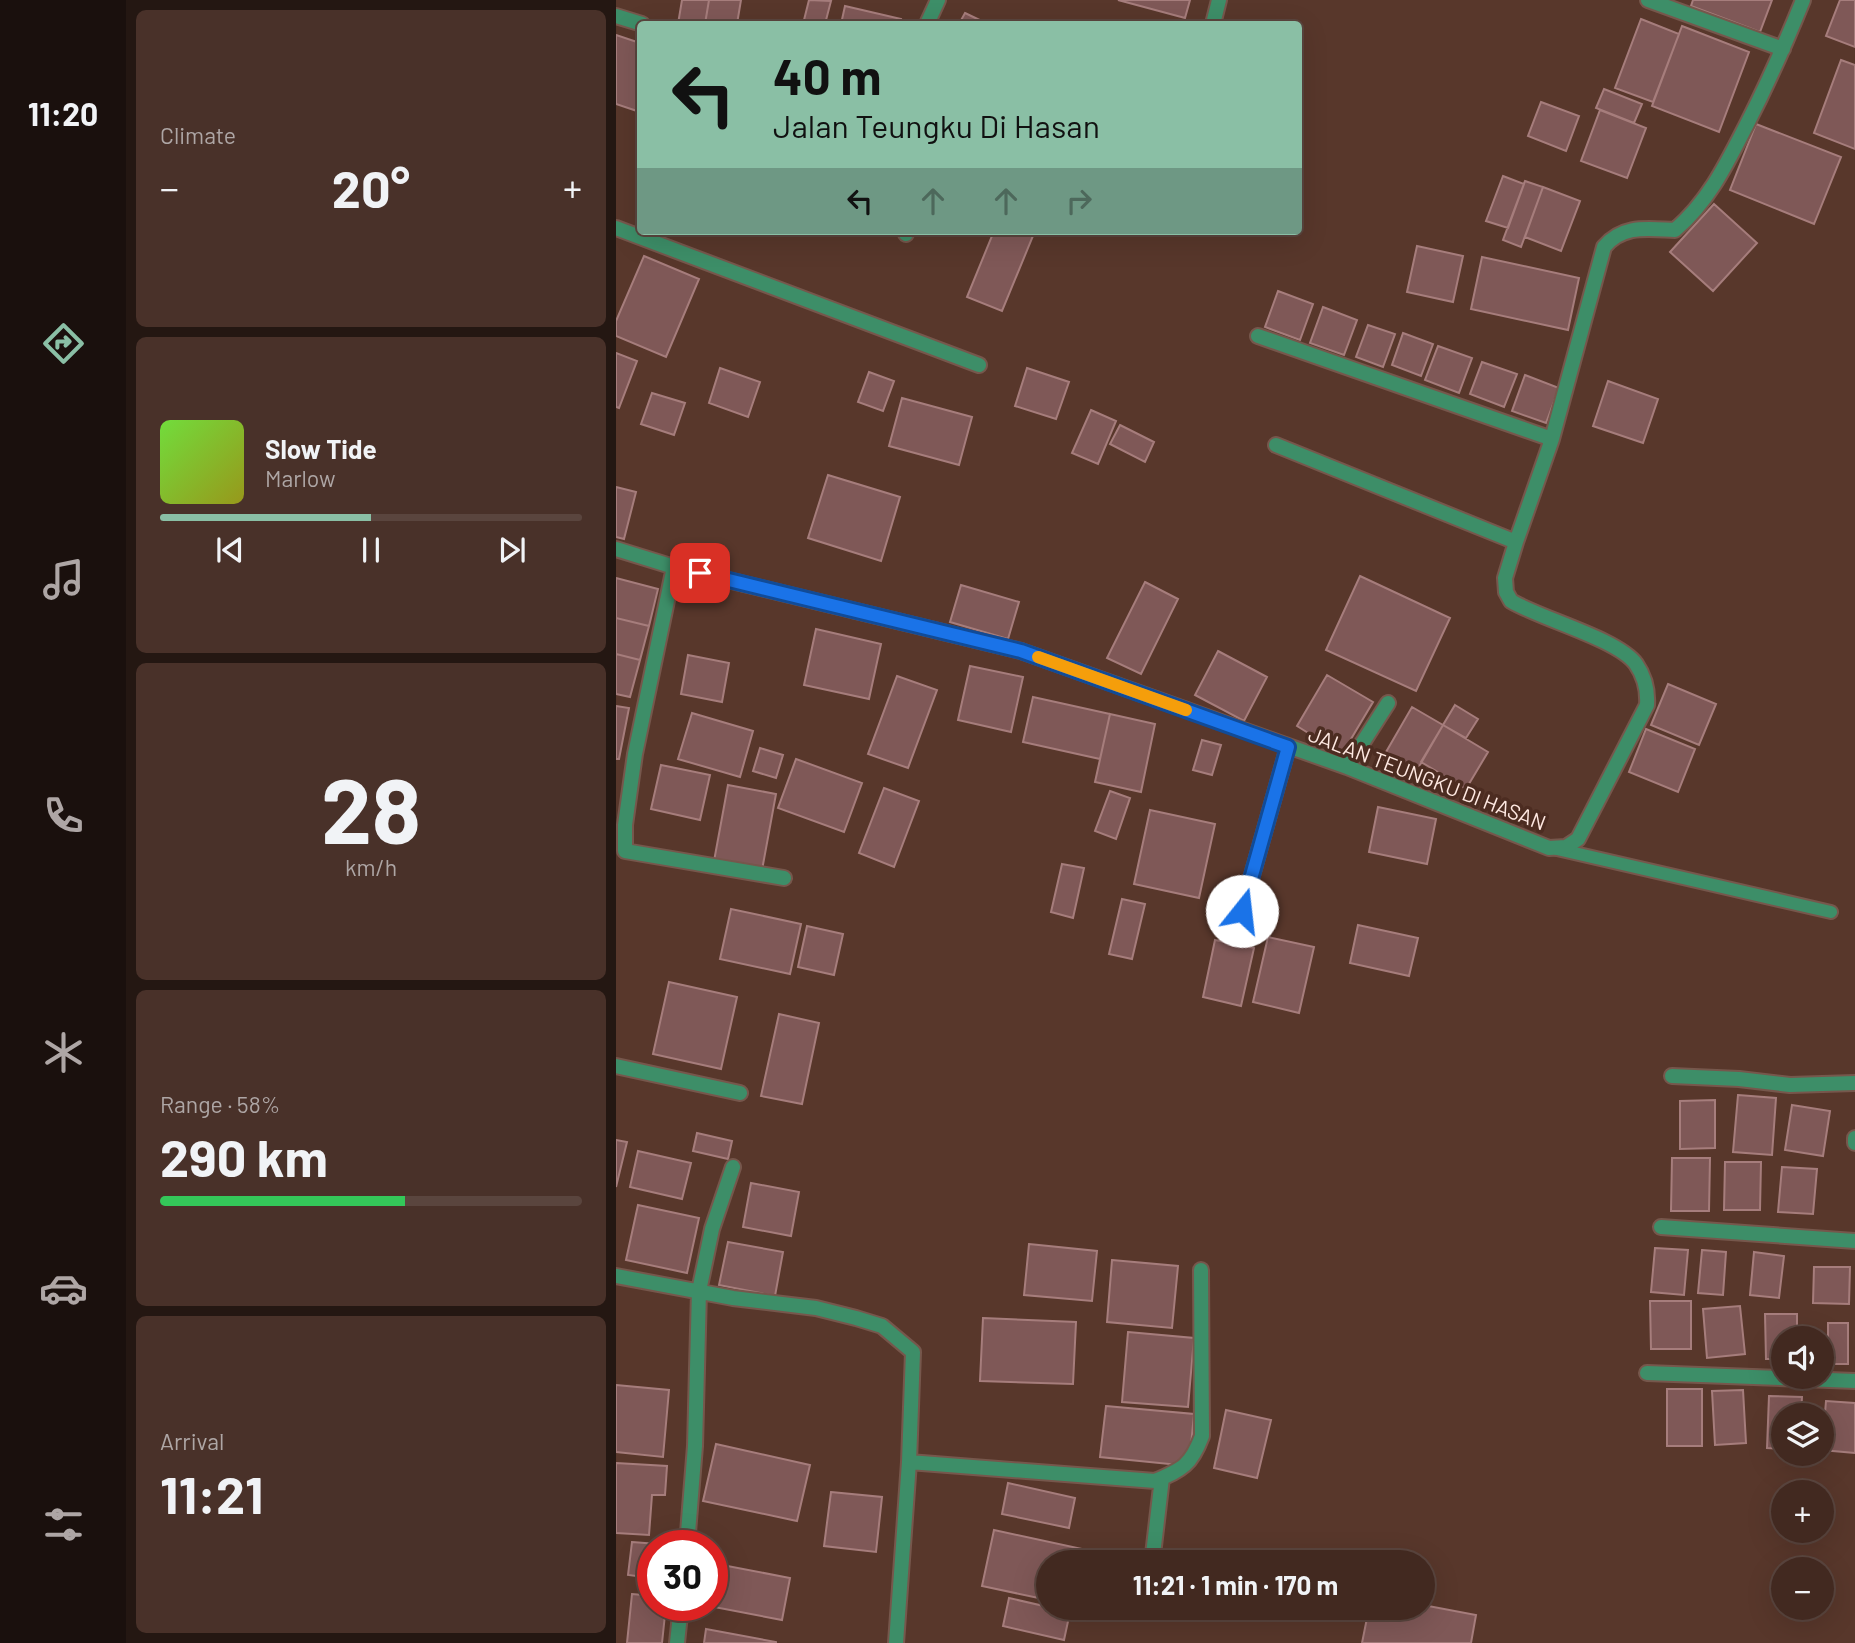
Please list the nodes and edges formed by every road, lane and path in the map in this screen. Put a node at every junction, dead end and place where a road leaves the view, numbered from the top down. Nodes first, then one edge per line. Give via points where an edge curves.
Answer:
1 (938, 0) edge
2 (1219, 0) edge
3 (1648, 0) edge
4 (1804, 0) edge
5 (616, 16) edge
6 (929, 21) edge
7 (1214, 21) edge
8 (637, 22) edge
9 (1783, 48) junction
10 (616, 228) edge
11 (1258, 335) dead end
12 (979, 365) dead end
13 (1552, 439) junction
14 (1276, 446) dead end
15 (1516, 542) junction
16 (616, 549) edge
17 (674, 567) junction
18 (1388, 703) dead end
19 (1288, 747) junction
20 (1347, 767) junction
21 (1557, 849) junction
22 (784, 878) dead end
23 (1242, 911) dead end
24 (1830, 912) dead end
25 (616, 1066) edge
26 (1672, 1076) dead end
27 (1855, 1083) edge
28 (740, 1093) dead end
29 (733, 1167) dead end
30 (1661, 1227) dead end
31 (1855, 1241) edge
32 (1201, 1270) dead end
33 (616, 1276) edge
34 (699, 1291) junction
35 (1647, 1373) dead end
36 (1855, 1381) edge
37 (909, 1462) junction
38 (1162, 1478) junction
39 (688, 1530) edge
40 (1154, 1550) edge
41 (679, 1621) edge
42 (677, 1643) edge
43 (896, 1643) edge

1 - 6 street
2 - 7 street
3 - 9 street
4 - 9 street, JALAN TEUNGKU DI HASAN
5 - 8 street
9 - 13 street, JALAN TEUNGKU DI HASAN via 1723,172 1703,203 1675,230 1635,228 1611,238 1604,247
10 - 12 street
11 - 13 street
13 - 15 street, JALAN TEUNGKU DI HASAN
14 - 15 street
15 - 21 street, JALAN TEUNGKU DI HASAN via 1505,578 1511,601 1628,656 1645,681 1648,695 1647,705 1577,839
16 - 17 street, JALAN TEUNGKU DI HASAN
17 - 19 street, JALAN TEUNGKU DI HASAN via 1021,651
17 - 22 street via 635,754 625,850
18 - 20 street
19 - 20 street, JALAN TEUNGKU DI HASAN
19 - 23 street
20 - 21 street, JALAN TEUNGKU DI HASAN
21 - 24 lane
25 - 28 street
26 - 27 street via 1790,1085
29 - 34 street via 712,1229
30 - 31 street
32 - 38 street via 1202,1436 1194,1456 1179,1471
33 - 34 street
34 - 37 street via 816,1308 882,1326 913,1352
34 - 39 street
35 - 36 street
37 - 38 street
37 - 43 street
38 - 40 street
41 - 42 street

